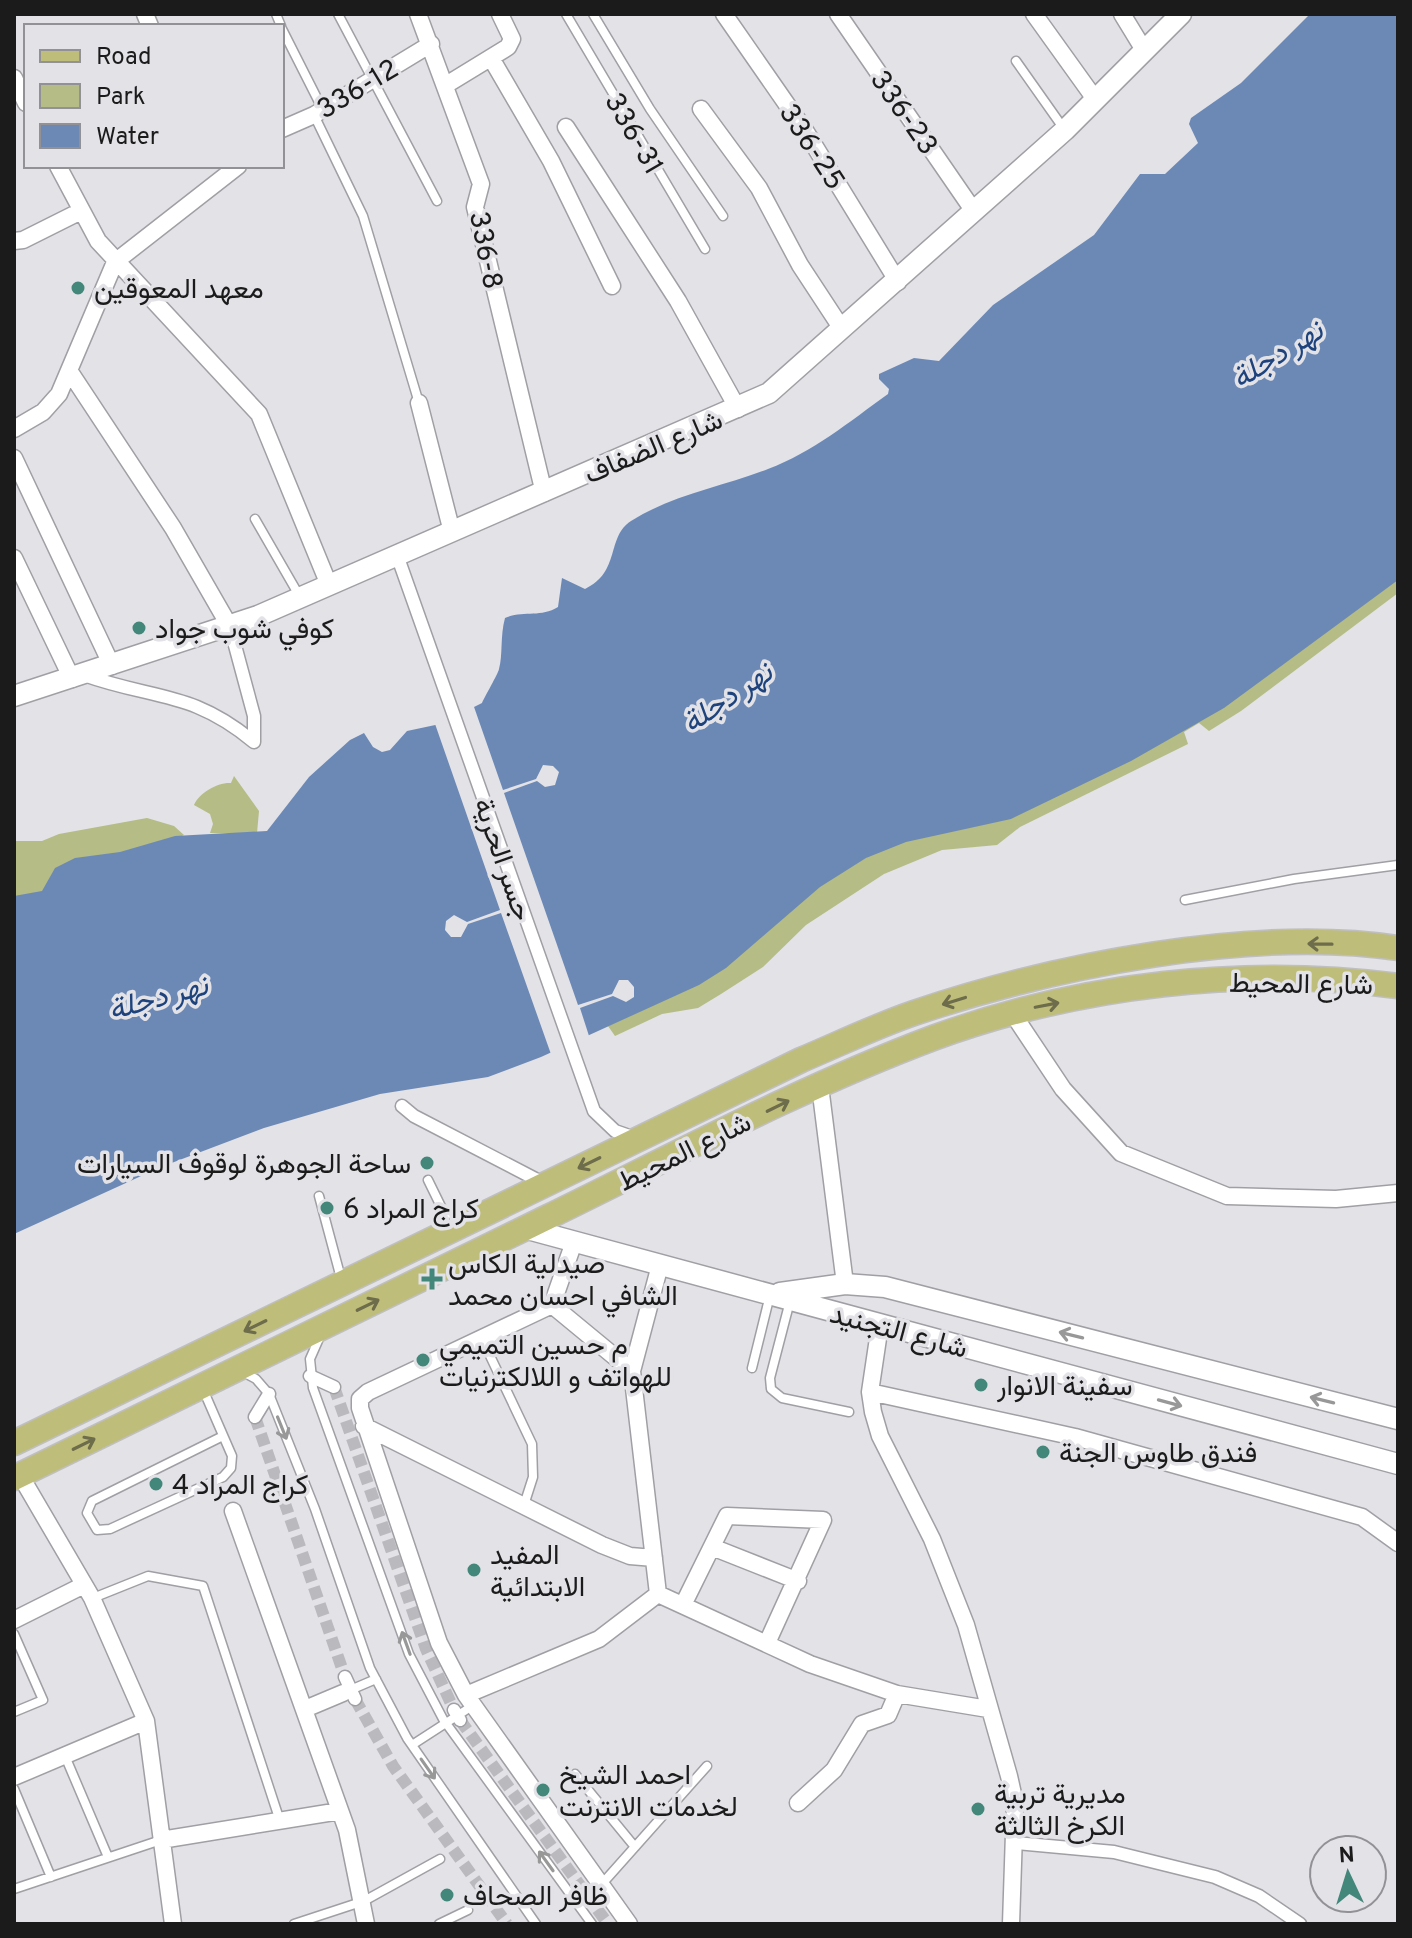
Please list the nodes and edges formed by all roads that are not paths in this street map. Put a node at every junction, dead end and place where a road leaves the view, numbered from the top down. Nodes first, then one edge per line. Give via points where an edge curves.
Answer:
1 (338, 14) edge
2 (418, 14) edge
3 (500, 14) edge
4 (566, 14) edge
5 (593, 14) edge
6 (724, 14) edge
7 (838, 14) edge
8 (1034, 14) edge
9 (1122, 14) edge
10 (1181, 14) edge
11 (284, 35) edge
12 (431, 44) junction
13 (1144, 50) junction
14 (491, 58) junction
15 (1016, 61) dead end
16 (14, 78) edge
17 (373, 81) junction
18 (446, 85) junction
19 (24, 99) edge
20 (1095, 99) junction
21 (701, 109) dead end
22 (319, 113) junction
23 (566, 127) dead end
24 (284, 128) edge
25 (1065, 130) junction
26 (59, 168) edge
27 (230, 169) edge
28 (437, 201) dead end
29 (973, 210) junction
30 (81, 211) junction
31 (723, 216) dead end
32 (14, 241) edge
33 (705, 249) dead end
34 (115, 262) junction
35 (898, 282) junction
36 (612, 286) dead end
37 (842, 329) junction
38 (70, 372) junction
39 (419, 403) joint
40 (738, 409) junction
41 (14, 428) edge
42 (14, 458) edge
43 (544, 493) junction
44 (255, 519) dead end
45 (452, 532) junction
46 (397, 555) junction
47 (14, 558) edge
48 (329, 585) junction
49 (300, 597) junction
50 (230, 627) junction
51 (112, 666) junction
52 (78, 677) junction
53 (14, 696) edge
54 (1398, 865) edge
55 (1185, 900) dead end
56 (1398, 948) edge
57 (1160, 954) junction
58 (1128, 960) junction
59 (1166, 984) junction
60 (1398, 986) edge
61 (1133, 989) junction
62 (1013, 1014) junction
63 (820, 1086) junction
64 (402, 1106) dead end
65 (671, 1123) junction
66 (636, 1139) junction
67 (686, 1150) junction
68 (649, 1168) junction
69 (428, 1180) dead end
70 (545, 1184) junction
71 (1398, 1193) edge
72 (319, 1196) dead end
73 (524, 1228) junction
74 (452, 1229) junction
75 (574, 1242) junction
76 (660, 1265) junction
77 (342, 1283) junction
78 (845, 1284) junction
79 (780, 1297) junction
80 (552, 1305) junction
81 (326, 1325) junction
82 (880, 1325) junction
83 (482, 1339) junction
84 (752, 1368) dead end
85 (237, 1369) junction
86 (632, 1371) junction
87 (310, 1376) junction
88 (201, 1386) junction
89 (334, 1387) dead end
90 (870, 1392) junction
91 (269, 1394) junction
92 (849, 1412) dead end
93 (255, 1417) dead end
94 (1398, 1419) edge
95 (364, 1426) junction
96 (223, 1436) junction
97 (14, 1443) edge
98 (1398, 1464) edge
99 (17, 1477) edge
100 (524, 1505) junction
101 (233, 1511) dead end
102 (1398, 1543) edge
103 (712, 1547) junction
104 (654, 1558) junction
105 (798, 1581) junction
106 (88, 1592) junction
107 (658, 1594) junction
108 (683, 1605) junction
109 (14, 1620) edge
110 (14, 1634) edge
111 (767, 1643) junction
112 (376, 1679) junction
113 (348, 1690) joint
114 (897, 1694) junction
115 (305, 1709) junction
116 (988, 1709) junction
117 (460, 1711) junction
118 (14, 1712) edge
119 (146, 1721) junction
120 (412, 1745) junction
121 (65, 1756) junction
122 (707, 1766) dead end
123 (575, 1774) dead end
124 (14, 1777) edge
125 (14, 1789) edge
126 (798, 1803) dead end
127 (340, 1811) junction
128 (280, 1823) junction
129 (161, 1840) junction
130 (1015, 1843) junction
131 (635, 1847) junction
132 (108, 1857) junction
133 (440, 1859) dead end
134 (51, 1877) junction
135 (601, 1886) junction
136 (14, 1889) edge
137 (364, 1901) junction
138 (468, 1910) dead end
139 (170, 1923) edge
140 (294, 1924) edge
141 (366, 1924) edge
142 (439, 1924) edge
143 (536, 1924) edge
144 (592, 1924) edge
145 (629, 1924) edge
146 (1011, 1924) edge
147 (1300, 1924) edge

1 - 17 lane
2 - 12 street, 336-8
3 - 14 street via 512,39
4 - 33 lane, 336-31
5 - 31 lane
6 - 35 street, 336-25 via 806,132
7 - 29 street, 336-23
8 - 20 street
9 - 13 street
10 - 13 street, شارع الضفاف
11 - 22 lane
12 - 17 street, 336-12
12 - 18 street, 336-8
13 - 20 street, شارع الضفاف
14 - 18 street
14 - 36 street via 551,161
15 - 25 lane
16 - 19 street
17 - 22 street, 336-12
17 - 28 lane
18 - 43 street, 336-8 via 481,184 475,207
20 - 25 street, شارع الضفاف
21 - 37 street via 759,188
22 - 24 street, 336-12
22 - 39 lane via 363,216
23 - 40 street via 678,301
25 - 29 street, شارع الضفاف
26 - 30 street
27 - 34 street
29 - 35 street, شارع الضفاف
30 - 32 street
30 - 34 street
34 - 38 street
34 - 48 street via 259,414
35 - 37 street, شارع الضفاف
37 - 40 street, شارع الضفاف via 792,377
38 - 41 street via 51,404
38 - 50 street via 173,528
39 - 45 street
40 - 43 street, شارع الضفاف
42 - 51 street
43 - 45 street, شارع الضفاف
44 - 49 lane
45 - 46 street, شارع الضفاف
46 - 48 street, شارع الضفاف
46 - 66 street, جسر الحرية via 594,1111 615,1131
47 - 52 street
48 - 49 street, شارع الضفاف
49 - 50 street, شارع الضفاف
50 - 51 street, شارع الضفاف
50 - 52 street via 254,716 254,742 195,703
51 - 52 street, شارع الضفاف
52 - 53 street, شارع الضفاف
54 - 55 lane
56 -> 57 main road, شارع المحيط via 1269,943
57 - 58 main road, شارع المحيط
57 - 59 main road via 1157,969
58 - 61 main road via 1137,975
58 -> 65 main road, شارع المحيط via 1019,981 911,1014
59 - 60 main road, شارع المحيط via 1280,977
59 - 61 main road, شارع المحيط
62 -> 61 main road, شارع المحيط
62 - 63 main road, شارع المحيط via 934,1038
62 - 71 street via 1063,1089 1121,1153 1227,1196 1336,1199
67 -> 63 main road, شارع المحيط
63 - 78 street
64 - 70 street
65 - 66 main road, شارع المحيط
65 - 67 main road via 671,1139
66 - 68 main road via 649,1153
66 -> 70 main road, شارع المحيط
67 - 68 main road, شارع المحيط
68 - 73 main road, شارع المحيط
69 - 74 lane
70 - 74 main road, شارع المحيط
72 - 77 lane
73 - 75 street, شارع التجنيد
81 -> 73 main road, شارع المحيط
74 - 77 main road, شارع المحيط
75 - 76 street, شارع التجنيد
75 - 80 street
76 - 79 street, شارع التجنيد
76 - 86 street
77 -> 97 main road, شارع المحيط
78 - 79 street, شارع التجنيد
94 -> 78 street, شارع التجنيد via 885,1287
79 - 82 street, شارع التجنيد
79 - 84 lane
79 - 92 lane via 771,1389 782,1398
80 - 83 street
80 - 86 street
81 - 85 main road, شارع المحيط
81 - 87 lane via 310,1359
82 - 90 street
82 -> 98 street, شارع التجنيد
83 - 95 street via 368,1392 359,1404
83 - 100 lane via 532,1444 533,1477
85 - 88 main road, شارع المحيط
85 - 91 lane
86 - 104 street
87 - 89 street
117 -> 87 lane via 409,1654
88 - 96 lane
99 -> 88 main road, شارع المحيط
90 - 102 street via 1075,1437 1362,1517
90 - 116 street via 880,1436 932,1539 966,1625
91 - 93 street
91 -> 112 lane
95 - 100 street
95 - 117 street
96 - 96 lane via 232,1456 223,1477 110,1529 97,1530 89,1521 92,1501
99 - 106 street
100 - 104 street via 602,1545
101 - 115 street
103 - 105 street
103 - 105 street via 727,1516 823,1520
103 - 108 street
104 - 107 street
105 - 111 street
106 - 109 street
106 - 119 street
106 - 128 lane via 148,1576 203,1586
107 - 108 street
107 - 117 street via 599,1639
108 - 111 street
110 - 118 lane via 43,1700
111 - 114 street
112 - 113 lane
112 - 120 lane
113 - 115 street
114 - 116 street
114 - 126 street via 888,1715 862,1724 834,1770
115 - 127 street
116 - 130 street via 1015,1803
117 - 120 lane
117 - 135 street
144 -> 117 lane
119 - 121 street
119 - 129 street
120 -> 143 lane
121 - 124 street
121 - 132 lane
122 - 131 lane
123 - 131 lane
125 - 134 lane
127 - 128 street
127 - 137 street
128 - 129 street
129 - 132 lane
129 - 139 street
130 - 146 street
130 - 147 street via 1114,1852 1215,1877 1259,1896
131 - 135 lane
132 - 134 lane
133 - 137 lane
134 - 136 lane
135 - 145 street
137 - 140 lane
137 - 141 street
138 - 142 lane

